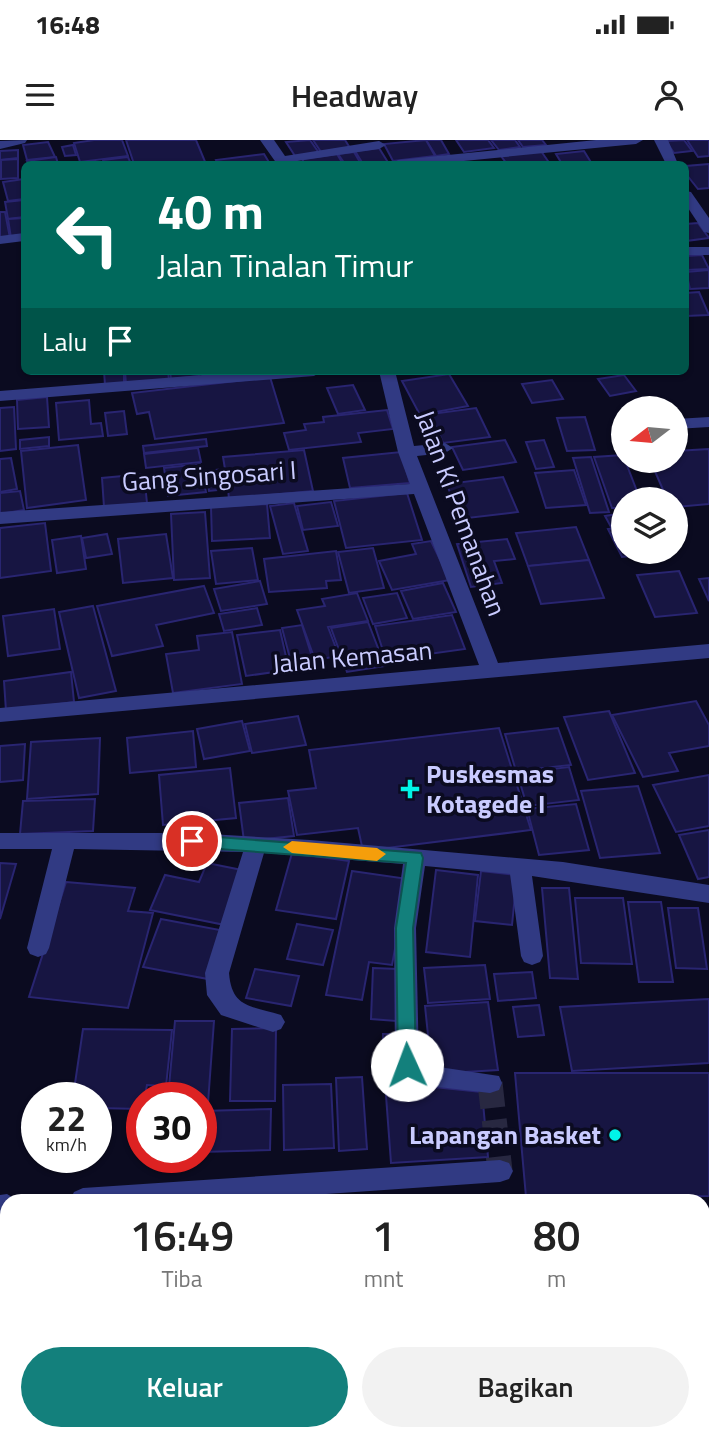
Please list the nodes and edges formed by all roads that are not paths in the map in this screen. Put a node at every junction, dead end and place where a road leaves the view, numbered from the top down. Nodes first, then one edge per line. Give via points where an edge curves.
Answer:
1 (20, 140) edge
2 (267, 140) edge
3 (636, 140) edge
4 (662, 140) edge
5 (377, 143) edge
6 (0, 145) edge
7 (281, 161) edge
8 (292, 161) edge
9 (393, 161) edge
10 (437, 161) edge
11 (671, 161) edge
12 (689, 199) edge
13 (709, 229) edge
14 (21, 237) edge
15 (0, 240) edge
16 (689, 251) edge
17 (709, 251) edge
18 (264, 375) edge
19 (388, 375) edge
20 (0, 396) edge
21 (709, 422) edge
22 (688, 423) edge
23 (445, 448) dead end
24 (407, 452) junction
25 (422, 488) junction
26 (0, 518) edge
27 (709, 651) edge
28 (491, 671) junction
29 (0, 715) edge
30 (0, 841) edge
31 (65, 842) junction
32 (256, 845) junction
33 (415, 858) junction
34 (520, 866) junction
35 (709, 894) edge
36 (38, 948) dead end
37 (532, 956) dead end
38 (273, 1022) dead end
39 (490, 1083) dead end
40 (499, 1171) dead end
41 (169, 1194) edge

1 - 6 street
2 - 7 street
3 - 10 street via 587,150
4 - 11 street
5 - 8 street
5 - 9 street
12 - 13 street
14 - 15 street
16 - 17 street
18 - 20 street
19 - 24 street, Jalan Ki Pemanahan
21 - 22 street
23 - 24 street
24 - 25 street, Jalan Ki Pemanahan
25 - 26 street, Gang Singosari I
25 - 28 street, Jalan Ki Pemanahan
27 - 28 street, Jalan Kemasan
28 - 29 street, Jalan Kemasan
30 - 31 street
31 - 32 street
31 - 36 street
32 - 33 street
32 - 38 street via 217,973 219,995 229,1008
33 - 34 street
33 - 39 street via 405,928 407,1065 412,1074
34 - 35 street
34 - 37 street
40 - 41 street

